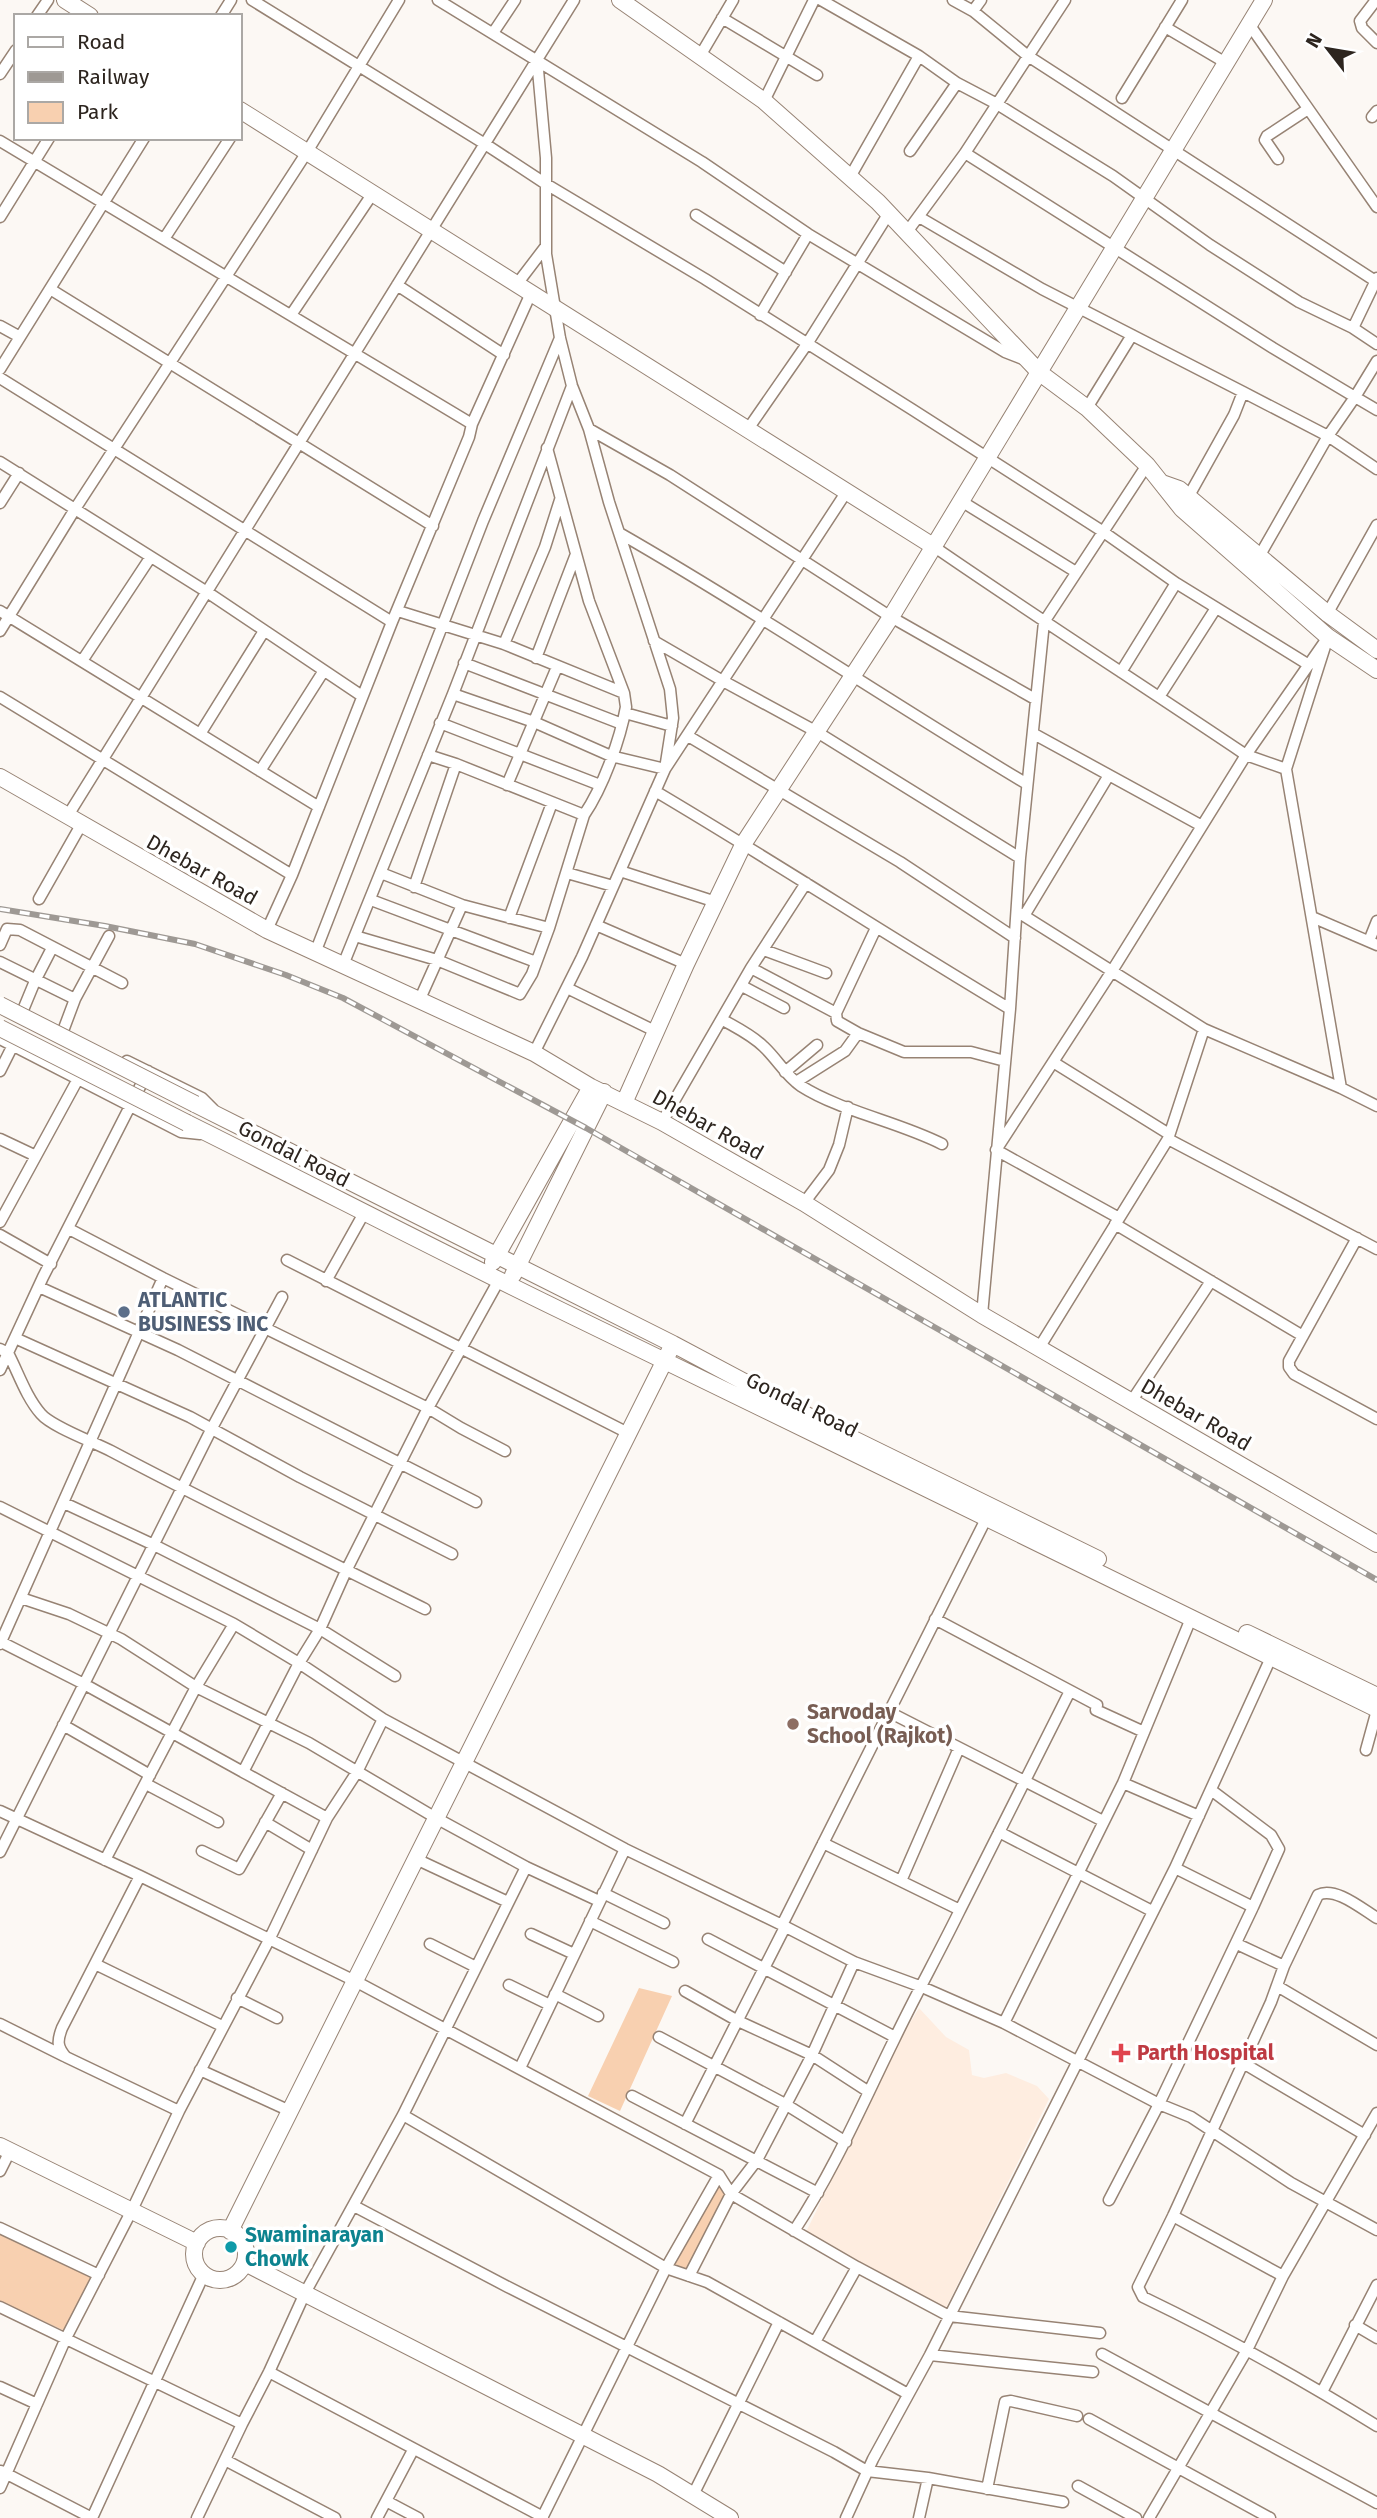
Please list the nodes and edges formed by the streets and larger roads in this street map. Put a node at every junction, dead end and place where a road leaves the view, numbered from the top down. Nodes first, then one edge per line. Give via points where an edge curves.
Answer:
1 (65, 0) edge
2 (252, 0) edge
3 (399, 0) edge
4 (438, 0) edge
5 (515, 0) edge
6 (574, 0) edge
7 (620, 0) edge
8 (733, 0) edge
9 (814, 0) edge
10 (821, 0) edge
11 (953, 0) edge
12 (981, 0) edge
13 (1065, 0) edge
14 (1182, 0) edge
15 (1264, 0) edge
16 (1376, 0) edge
17 (973, 11) junction
18 (87, 14) edge
19 (722, 18) junction
20 (1249, 24) junction
21 (1165, 27) junction
22 (493, 33) junction
23 (1377, 43) edge
24 (14, 53) edge
25 (700, 55) junction
26 (787, 56) junction
27 (919, 56) junction
28 (1028, 56) junction
29 (537, 59) junction
30 (1226, 63) junction
31 (360, 65) junction
32 (0, 74) edge
33 (817, 75) dead end
34 (957, 83) junction
35 (1122, 98) dead end
36 (764, 101) junction
37 (997, 104) junction
38 (1308, 109) junction
39 (242, 116) edge
40 (48, 140) edge
41 (143, 140) edge
42 (229, 140) edge
43 (0, 141) edge
44 (485, 144) junction
45 (1174, 150) junction
46 (910, 151) dead end
47 (307, 152) junction
48 (965, 153) junction
49 (1278, 159) dead end
50 (34, 161) junction
51 (850, 177) junction
52 (546, 184) junction
53 (373, 193) junction
54 (1145, 198) junction
55 (104, 203) junction
56 (1377, 207) edge
57 (889, 214) junction
58 (696, 215) dead end
59 (0, 217) edge
60 (919, 217) junction
61 (431, 230) junction
62 (907, 232) junction
63 (808, 234) junction
64 (164, 239) junction
65 (546, 246) junction
66 (1115, 248) junction
67 (859, 263) junction
68 (786, 272) junction
69 (225, 276) junction
70 (1377, 280) edge
71 (397, 285) junction
72 (524, 288) junction
73 (50, 289) junction
74 (555, 308) junction
75 (1079, 308) junction
76 (291, 315) junction
77 (760, 315) junction
78 (0, 326) edge
79 (1353, 328) junction
80 (1132, 335) junction
81 (20, 337) junction
82 (560, 338) junction
83 (807, 344) junction
84 (1377, 344) edge
85 (355, 354) junction
86 (504, 355) junction
87 (1377, 361) edge
88 (170, 364) junction
89 (1035, 368) junction
90 (0, 369) edge
91 (0, 378) edge
92 (572, 386) junction
93 (1243, 392) junction
94 (1354, 397) junction
95 (1087, 408) junction
96 (1377, 410) edge
97 (472, 424) junction
98 (589, 429) junction
99 (748, 429) junction
100 (1328, 436) junction
101 (299, 443) junction
102 (547, 448) junction
103 (114, 449) junction
104 (988, 457) junction
105 (0, 462) edge
106 (1147, 465) junction
107 (1377, 469) edge
108 (19, 473) junction
109 (847, 491) junction
110 (561, 499) junction
111 (961, 501) junction
112 (0, 503) edge
113 (1185, 503) junction
114 (75, 509) junction
115 (1377, 525) edge
116 (433, 526) junction
117 (245, 530) junction
118 (1102, 531) junction
119 (621, 534) junction
120 (933, 546) junction
121 (576, 554) junction
122 (150, 558) junction
123 (801, 559) junction
124 (1255, 563) junction
125 (1076, 572) junction
126 (1176, 583) junction
127 (207, 592) junction
128 (1216, 608) junction
129 (398, 611) junction
130 (4, 614) edge
131 (891, 617) junction
132 (762, 619) junction
133 (392, 622) junction
134 (1044, 622) junction
135 (444, 624) junction
136 (1325, 626) junction
137 (0, 631) edge
138 (264, 631) junction
139 (475, 634) junction
140 (654, 641) junction
141 (504, 644) junction
142 (1377, 650) edge
143 (536, 658) junction
144 (82, 661) junction
145 (464, 663) junction
146 (1309, 665) junction
147 (557, 667) junction
148 (1377, 670) edge
149 (323, 671) junction
150 (1121, 672) junction
151 (855, 676) junction
152 (723, 681) junction
153 (545, 693) junction
154 (624, 693) junction
155 (453, 694) junction
156 (362, 696) junction
157 (1158, 696) junction
158 (0, 697) edge
159 (141, 698) junction
160 (1035, 699) junction
161 (624, 718) junction
162 (534, 722) junction
163 (440, 723) junction
164 (672, 726) junction
165 (817, 732) junction
166 (200, 734) junction
167 (1034, 734) junction
168 (688, 736) junction
169 (520, 754) junction
170 (428, 755) junction
171 (1246, 755) junction
172 (611, 756) junction
173 (103, 760) junction
174 (456, 764) junction
175 (665, 769) junction
176 (1286, 769) junction
177 (260, 771) junction
178 (1109, 775) junction
179 (0, 778) edge
180 (507, 785) junction
181 (600, 785) junction
182 (1027, 785) junction
183 (779, 790) junction
184 (655, 791) junction
185 (552, 803) junction
186 (319, 807) junction
187 (584, 815) junction
188 (74, 821) junction
189 (1202, 826) junction
190 (744, 843) junction
191 (1020, 858) junction
192 (620, 871) junction
193 (381, 873) junction
194 (568, 873) junction
195 (292, 875) junction
196 (806, 883) junction
197 (613, 886) junction
198 (414, 887) junction
199 (39, 899) dead end
200 (371, 900) junction
201 (716, 902) junction
202 (462, 905) junction
203 (1021, 914) junction
204 (1312, 917) junction
205 (509, 918) junction
206 (1377, 920) edge
207 (596, 925) junction
208 (549, 928) junction
209 (876, 928) junction
210 (452, 929) junction
211 (267, 930) junction
212 (109, 936) dead end
213 (355, 936) junction
214 (1015, 938) junction
215 (1373, 943) edge
216 (0, 944) edge
217 (52, 948) junction
218 (764, 950) junction
219 (315, 953) junction
220 (437, 960) junction
221 (0, 962) edge
222 (536, 962) junction
223 (686, 964) junction
224 (343, 965) junction
225 (92, 968) junction
226 (751, 968) junction
227 (1112, 971) junction
228 (826, 973) dead end
229 (35, 981) junction
230 (122, 983) dead end
231 (742, 986) junction
232 (567, 988) junction
233 (0, 997) edge
234 (75, 999) junction
235 (419, 1001) junction
236 (0, 1005) edge
237 (784, 1008) dead end
238 (1010, 1009) junction
239 (23, 1010) junction
240 (836, 1013) junction
241 (723, 1020) junction
242 (0, 1028) edge
243 (1204, 1029) junction
244 (63, 1031) junction
245 (657, 1032) junction
246 (858, 1034) junction
247 (0, 1038) edge
248 (13, 1045) junction
249 (817, 1045) dead end
250 (534, 1054) junction
251 (1005, 1061) junction
252 (1053, 1062) junction
253 (0, 1071) edge
254 (148, 1071) junction
255 (785, 1072) junction
256 (78, 1079) junction
257 (796, 1082) junction
258 (1342, 1088) junction
259 (597, 1089) junction
260 (624, 1103) junction
261 (132, 1106) junction
262 (1377, 1106) edge
263 (848, 1107) junction
264 (220, 1116) junction
265 (662, 1122) junction
266 (210, 1135) junction
267 (1168, 1137) junction
268 (0, 1139) edge
269 (942, 1144) dead end
270 (996, 1150) junction
271 (36, 1156) junction
272 (804, 1203) junction
273 (364, 1213) junction
274 (1117, 1221) junction
275 (0, 1222) edge
276 (69, 1229) junction
277 (0, 1235) edge
278 (1357, 1238) junction
279 (1377, 1249) edge
280 (496, 1255) junction
281 (287, 1260) dead end
282 (51, 1264) junction
283 (517, 1266) junction
284 (163, 1278) junction
285 (499, 1280) junction
286 (326, 1281) junction
287 (1211, 1281) junction
288 (39, 1287) junction
289 (282, 1297) dead end
290 (982, 1315) junction
291 (264, 1327) junction
292 (140, 1332) junction
293 (1303, 1336) junction
294 (15, 1338) junction
295 (673, 1344) junction
296 (1039, 1348) junction
297 (461, 1349) junction
298 (4, 1351) edge
299 (665, 1360) junction
300 (0, 1370) edge
301 (236, 1381) junction
302 (116, 1385) junction
303 (1131, 1402) junction
304 (428, 1408) junction
305 (1377, 1419) edge
306 (212, 1428) junction
307 (628, 1433) junction
308 (91, 1440) junction
309 (505, 1451) dead end
310 (401, 1463) junction
311 (182, 1489) junction
312 (476, 1502) dead end
313 (64, 1503) junction
314 (0, 1507) edge
315 (375, 1516) junction
316 (986, 1519) junction
317 (51, 1531) junction
318 (1377, 1544) edge
319 (154, 1545) junction
320 (452, 1554) dead end
321 (346, 1570) junction
322 (139, 1577) junction
323 (21, 1598) junction
324 (425, 1609) dead end
325 (1192, 1616) junction
326 (935, 1619) junction
327 (234, 1624) junction
328 (320, 1629) junction
329 (110, 1635) junction
330 (1, 1643) edge
331 (1274, 1652) junction
332 (299, 1663) junction
333 (395, 1676) dead end
334 (84, 1684) junction
335 (195, 1687) junction
336 (1070, 1691) junction
337 (1377, 1696) edge
338 (1377, 1709) edge
339 (888, 1712) junction
340 (383, 1719) junction
341 (268, 1724) junction
342 (63, 1725) junction
343 (1144, 1732) junction
344 (172, 1733) junction
345 (959, 1748) junction
346 (1366, 1750) dead end
347 (464, 1762) junction
348 (243, 1772) junction
349 (356, 1772) junction
350 (148, 1779) junction
351 (1025, 1783) junction
352 (1123, 1783) junction
353 (1210, 1790) junction
354 (282, 1793) junction
355 (0, 1811) edge
356 (1199, 1815) junction
357 (327, 1818) junction
358 (436, 1818) junction
359 (16, 1819) junction
360 (1103, 1821) junction
361 (218, 1822) dead end
362 (265, 1822) junction
363 (999, 1832) junction
364 (823, 1843) junction
365 (625, 1849) junction
366 (312, 1850) junction
367 (202, 1851) dead end
368 (0, 1852) edge
369 (416, 1859) junction
370 (104, 1860) junction
371 (526, 1867) junction
372 (1175, 1868) junction
373 (1079, 1874) junction
374 (140, 1876) junction
375 (901, 1881) junction
376 (601, 1897) junction
377 (508, 1902) junction
378 (1253, 1907) junction
379 (960, 1910) junction
380 (1152, 1911) junction
381 (1377, 1918) edge
382 (590, 1921) junction
383 (664, 1923) dead end
384 (783, 1926) junction
385 (531, 1934) dead end
386 (269, 1940) junction
387 (708, 1940) dead end
388 (430, 1944) dead end
389 (1237, 1944) junction
390 (574, 1954) junction
391 (673, 1962) dead end
392 (854, 1962) junction
393 (95, 1964) junction
394 (1284, 1966) junction
395 (475, 1967) junction
396 (762, 1969) junction
397 (355, 1981) junction
398 (509, 1985) dead end
399 (1278, 1986) junction
400 (922, 1987) junction
401 (685, 1991) dead end
402 (555, 1994) junction
403 (237, 1998) junction
404 (550, 2005) junction
405 (834, 2006) junction
406 (598, 2016) dead end
407 (277, 2018) dead end
408 (738, 2021) junction
409 (1004, 2023) junction
410 (0, 2024) edge
411 (222, 2026) junction
412 (445, 2029) junction
413 (659, 2037) dead end
414 (895, 2037) junction
415 (1377, 2045) edge
416 (812, 2055) junction
417 (66, 2057) junction
418 (1077, 2061) junction
419 (1243, 2063) junction
420 (520, 2068) junction
421 (715, 2068) junction
422 (200, 2070) junction
423 (869, 2092) junction
424 (632, 2096) dead end
425 (785, 2104) junction
426 (1159, 2104) junction
427 (179, 2111) junction
428 (290, 2111) junction
429 (1377, 2113) edge
430 (403, 2115) junction
431 (685, 2124) junction
432 (1211, 2131) junction
433 (1365, 2135) junction
434 (846, 2142) junction
435 (5, 2149) edge
436 (757, 2160) junction
437 (0, 2171) edge
438 (719, 2175) junction
439 (818, 2193) junction
440 (731, 2194) junction
441 (1109, 2200) dead end
442 (1326, 2203) junction
443 (354, 2206) junction
444 (132, 2210) junction
445 (1173, 2216) junction
446 (0, 2228) edge
447 (1377, 2230) edge
448 (230, 2231) junction
449 (794, 2231) junction
450 (197, 2243) junction
451 (245, 2263) junction
452 (856, 2267) junction
453 (666, 2268) junction
454 (204, 2274) junction
455 (99, 2276) junction
456 (689, 2276) junction
457 (1283, 2276) junction
458 (1377, 2285) edge
459 (304, 2293) junction
460 (0, 2307) edge
461 (949, 2316) junction
462 (779, 2322) junction
463 (1354, 2326) junction
464 (1100, 2333) dead end
465 (1377, 2337) edge
466 (66, 2338) junction
467 (815, 2342) junction
468 (629, 2347) junction
469 (1247, 2350) junction
470 (1102, 2354) dead end
471 (930, 2355) junction
472 (269, 2372) junction
473 (1093, 2372) dead end
474 (155, 2382) junction
475 (0, 2386) edge
476 (1322, 2392) junction
477 (908, 2393) junction
478 (738, 2403) junction
479 (37, 2404) junction
480 (1210, 2414) junction
481 (1077, 2416) dead end
482 (1088, 2419) dead end
483 (242, 2424) junction
484 (1377, 2426) edge
485 (582, 2435) junction
486 (413, 2450) junction
487 (225, 2460) junction
488 (1179, 2467) junction
489 (867, 2471) junction
490 (3, 2472) edge
491 (928, 2478) junction
492 (1078, 2486) dead end
493 (0, 2488) edge
494 (988, 2489) junction
495 (693, 2495) junction
496 (386, 2501) junction
497 (1063, 2502) dead end
498 (1377, 2503) edge
499 (92, 2518) edge
500 (197, 2518) edge
501 (335, 2518) edge
502 (377, 2518) edge
503 (418, 2518) edge
504 (542, 2518) edge
505 (730, 2518) edge
506 (846, 2518) edge
507 (919, 2518) edge
508 (1136, 2518) edge
509 (1149, 2518) edge
510 (1270, 2518) edge

1 - 18 street
2 - 31 street
3 - 31 street
4 - 22 street
5 - 22 street
6 - 29 street
7 - 25 street
8 - 19 street
9 - 26 street
10 - 27 street
11 - 17 street
12 - 17 street
13 - 28 street
14 - 21 street
15 - 20 street
16 - 23 street via 1360,21
17 - 28 street
19 - 25 street
19 - 26 street
20 - 30 street
20 - 38 street
21 - 30 street
21 - 35 street
22 - 29 street
24 - 32 street
25 - 36 street
26 - 33 street
26 - 36 street
27 - 34 street
27 - 51 street
28 - 37 street
28 - 45 street
29 - 44 street
29 - 52 street
29 - 63 street
30 - 45 street
31 - 44 street
31 - 47 street
34 - 37 street
34 - 46 street
36 - 51 street
37 - 48 street
37 - 54 street
38 - 49 street via 1267,136 1265,141
38 - 56 street
39 - 47 street
40 - 50 street
41 - 55 street
42 - 64 street
43 - 50 street
44 - 52 street
44 - 61 street
45 - 54 street
45 - 70 street
47 - 53 street
47 - 69 street
48 - 60 street
48 - 66 street
50 - 55 street
50 - 59 street
51 - 57 street
52 - 65 street
52 - 77 street
53 - 61 street
53 - 76 street
54 - 66 street
54 - 79 street via 1299,302
55 - 64 street
55 - 73 street
57 - 62 street
57 - 67 street
58 - 68 street
60 - 62 street
60 - 75 street
61 - 71 street
61 - 72 street
62 - 89 street
63 - 67 street
63 - 68 street
64 - 69 street
65 - 72 street
65 - 74 street
66 - 75 street
66 - 94 street
67 - 83 street
67 - 89 street
68 - 77 street
69 - 76 street
69 - 88 street
70 - 79 street
71 - 85 street
71 - 86 street
72 - 74 street
72 - 86 street
73 - 81 street
73 - 88 street
74 - 82 street
74 - 99 street
75 - 80 street
75 - 89 street
76 - 85 street
77 - 83 street
78 - 81 street
79 - 84 street
80 - 93 street
80 - 95 street
81 - 90 street
82 - 92 street
82 - 135 street
83 - 99 street
83 - 104 street
85 - 97 street
85 - 101 street
86 - 97 street
87 - 94 street
88 - 101 street
88 - 103 street
89 - 95 street
89 - 104 street
91 - 103 street
92 - 98 street
92 - 102 street
93 - 100 street
93 - 113 street
94 - 96 street
94 - 100 street
95 - 106 street
97 - 116 street
98 - 119 street
98 - 123 street
99 - 109 street
100 - 107 street
100 - 124 street
101 - 116 street
101 - 117 street
102 - 110 street
102 - 139 street
103 - 114 street
103 - 117 street
104 - 111 street
104 - 118 street
105 - 108 street
106 - 113 street via 1168,495
106 - 118 street
108 - 112 street
108 - 114 street
109 - 120 street
109 - 123 street
110 - 121 street
110 - 141 street
111 - 120 street
111 - 125 street
113 - 124 street
114 - 122 street
114 - 130 street
115 - 136 street
116 - 129 street
117 - 127 street
117 - 133 street
118 - 125 street
118 - 126 street
119 - 132 street
119 - 140 street
120 - 131 street
120 - 134 street
121 - 143 street
121 - 154 street
122 - 127 street
122 - 144 street
123 - 131 street
123 - 132 street
124 - 136 street
125 - 134 street
126 - 128 street
126 - 150 street
127 - 138 street
127 - 159 street
128 - 146 street
128 - 157 street
129 - 133 street
129 - 135 street
130 - 137 street
130 - 144 street
131 - 151 street
131 - 160 street
132 - 151 street
132 - 152 street
133 - 156 street
134 - 150 street
134 - 160 street
135 - 139 street
135 - 219 street
136 - 142 street
136 - 146 street
136 - 148 street
136 - 176 street
138 - 149 street
138 - 166 street
139 - 141 street
139 - 145 street
140 - 152 street
140 - 164 street via 673,703
141 - 143 street
143 - 147 street
144 - 159 street
145 - 153 street
145 - 155 street
146 - 171 street
147 - 153 street
147 - 154 street
149 - 156 street
149 - 177 street
150 - 157 street
151 - 165 street
151 - 182 street
152 - 165 street
152 - 168 street
153 - 161 street
153 - 162 street
154 - 161 street
155 - 162 street
155 - 163 street
156 - 186 street
157 - 171 street
158 - 173 street
159 - 166 street
159 - 173 street
160 - 167 street
161 - 164 street
161 - 172 street
162 - 169 street
162 - 172 street
163 - 169 street
163 - 170 street
164 - 175 street
165 - 183 street
165 - 191 street
166 - 177 street
167 - 178 street
167 - 182 street
168 - 175 street
168 - 183 street
169 - 180 street
169 - 181 street
170 - 174 street
170 - 193 street
171 - 176 street
171 - 189 street
172 - 175 street
172 - 181 street
173 - 188 street
173 - 195 street
174 - 180 street
174 - 198 street
175 - 184 street
176 - 204 street
177 - 186 street
178 - 189 street
178 - 203 street
179 - 188 street, Dhebar Road
180 - 185 street
181 - 187 street
182 - 191 street
183 - 190 street
183 - 214 street
184 - 190 street
184 - 192 street
185 - 187 street
185 - 205 street
186 - 195 street
187 - 194 street
188 - 199 street
188 - 211 street, Dhebar Road
189 - 227 street
190 - 196 street
190 - 201 street
191 - 203 street
192 - 197 street
192 - 201 street
193 - 198 street
193 - 200 street
194 - 197 street
194 - 208 street
195 - 211 street
196 - 209 street
196 - 218 street
197 - 207 street
198 - 202 street
200 - 210 street
200 - 213 street
201 - 223 street
202 - 205 street
202 - 210 street
203 - 214 street
203 - 227 street
204 - 215 street
204 - 258 street
205 - 208 street
206 - 215 street
207 - 223 street
207 - 232 street
208 - 222 street
209 - 238 street
209 - 240 street
210 - 220 street
210 - 222 street
211 - 219 street, Dhebar Road
212 - 225 street
213 - 220 street
213 - 224 street
214 - 238 street
216 - 217 street via 7,929 20,930
217 - 225 street
217 - 229 street
218 - 226 street
218 - 228 street
219 - 224 street, Dhebar Road
220 - 222 street via 520,993
220 - 235 street
221 - 229 street
223 - 245 street
224 - 235 street, Dhebar Road
225 - 230 street
225 - 234 street
226 - 231 street
226 - 240 street
227 - 243 street
227 - 252 street
229 - 234 street
229 - 239 street
231 - 237 street
231 - 241 street
232 - 245 street
232 - 250 street
233 - 239 street
234 - 244 street
235 - 250 street, Dhebar Road
236 - 264 street, Gondal Road, bridge
238 - 251 street
239 - 244 street
240 - 246 street via 837,1021
241 - 255 street via 757,1041
241 - 265 street
242 - 266 street, Gondal Road, bridge
243 - 258 street
243 - 267 street
244 - 254 street
245 - 260 street
246 - 251 street via 904,1052 971,1052
246 - 257 street via 845,1051
247 - 248 street
248 - 253 street
248 - 256 street
249 - 255 street
250 - 259 street, Dhebar Road
251 - 270 street
252 - 267 street
252 - 270 street
254 - 261 street
254 - 264 street via 202,1098
255 - 257 street
256 - 261 street
256 - 271 street
257 - 263 street
258 - 262 street
259 - 260 street, Dhebar Road
259 - 280 street
259 - 283 street
260 - 265 street, Dhebar Road
261 - 266 street via 181,1132
261 - 276 street
263 - 269 street
263 - 272 street via 829,1170
264 - 280 street, Gondal Road
265 - 272 street, Dhebar Road
266 - 273 street, Gondal Road
267 - 274 street
267 - 278 street
268 - 271 street
270 - 274 street
270 - 290 street
271 - 275 street
272 - 290 street, Dhebar Road
273 - 285 street, Gondal Road
273 - 286 street
274 - 287 street
274 - 296 street
276 - 282 street
276 - 284 street
277 - 282 street
278 - 279 street
278 - 293 street
280 - 283 street, Gondal Road
280 - 285 street
281 - 286 street
282 - 288 street
283 - 285 street
283 - 295 street, Gondal Road
284 - 291 street
284 - 292 street
285 - 297 street
285 - 299 street, Gondal Road
286 - 297 street
287 - 293 street
287 - 303 street
288 - 292 street
288 - 294 street
289 - 291 street
290 - 296 street, Dhebar Road
291 - 301 street
291 - 304 street
292 - 301 street
292 - 302 street
293 - 305 street via 1289,1361 1294,1374
294 - 298 street
294 - 302 street
295 - 299 street
295 - 331 street, Gondal Road
296 - 303 street, Dhebar Road
297 - 304 street
297 - 307 street
298 - 300 street
298 - 308 street via 41,1414
299 - 307 street
299 - 316 street, Gondal Road
301 - 306 street
301 - 310 street
302 - 306 street
302 - 308 street
303 - 318 street, Dhebar Road
304 - 309 street
304 - 310 street
306 - 311 street
306 - 315 street
307 - 347 street
308 - 311 street
308 - 313 street
310 - 312 street
310 - 315 street
311 - 319 street
311 - 321 street
313 - 317 street
313 - 319 street
314 - 317 street
315 - 320 street
315 - 321 street
316 - 325 street, Gondal Road
316 - 326 street
317 - 322 street
317 - 323 street
319 - 322 street
319 - 328 street
321 - 324 street
321 - 328 street
322 - 327 street
322 - 329 street
323 - 329 street via 69,1614
323 - 330 street
325 - 331 street, Gondal Road
325 - 343 street
326 - 336 street
326 - 339 street
327 - 332 street
327 - 335 street
328 - 332 street
328 - 333 street
329 - 334 street
329 - 335 street
330 - 334 street
331 - 337 street, Gondal Road
331 - 338 street, Gondal Road
331 - 353 street
332 - 340 street
332 - 341 street
334 - 342 street
334 - 344 street
335 - 341 street
335 - 344 street
336 - 343 street via 1097,1705 1096,1710
336 - 351 street
338 - 346 street
339 - 345 street
339 - 364 street
340 - 347 street
340 - 349 street
341 - 348 street
341 - 349 street
342 - 350 street
342 - 359 street
343 - 352 street
344 - 348 street
344 - 350 street
345 - 351 street
345 - 375 street
347 - 358 street
347 - 365 street
348 - 354 street
349 - 357 street
349 - 358 street
350 - 361 street
350 - 370 street
351 - 360 street
351 - 363 street
352 - 356 street
352 - 360 street
353 - 356 street
353 - 378 street via 1271,1835 1279,1849
354 - 357 street
354 - 362 street
355 - 359 street
356 - 372 street
357 - 366 street
358 - 369 street
358 - 371 street
359 - 368 street
359 - 370 street
360 - 373 street
362 - 366 street
362 - 367 street via 239,1868
363 - 373 street
363 - 379 street
364 - 375 street
364 - 384 street
365 - 376 street
365 - 384 street
366 - 386 street
369 - 377 street
369 - 397 street
370 - 374 street
371 - 376 street
371 - 377 street
372 - 378 street
372 - 380 street
373 - 380 street
373 - 409 street
374 - 386 street
374 - 393 street
375 - 379 street
376 - 382 street
376 - 383 street
377 - 395 street
378 - 389 street
379 - 400 street
380 - 418 street
381 - 394 street via 1332,1892 1323,1892
382 - 390 street
382 - 391 street
384 - 392 street
384 - 396 street
385 - 390 street
386 - 397 street
386 - 403 street
387 - 396 street
388 - 395 street
389 - 394 street
389 - 426 street
390 - 402 street
392 - 400 street
392 - 405 street
393 - 411 street
393 - 417 street via 58,2040
394 - 399 street
395 - 412 street
396 - 405 street
396 - 408 street
397 - 412 street
397 - 428 street
398 - 404 street
399 - 415 street
399 - 419 street
400 - 409 street
400 - 414 street
401 - 408 street
402 - 404 street
402 - 406 street
403 - 407 street
403 - 411 street
404 - 420 street
405 - 414 street
405 - 416 street
408 - 416 street
408 - 421 street
409 - 418 street
410 - 417 street
411 - 422 street
412 - 420 street
412 - 430 street
413 - 421 street
414 - 423 street
416 - 423 street
416 - 425 street
417 - 427 street
418 - 426 street
418 - 461 street
419 - 432 street
419 - 433 street
420 - 438 street
421 - 425 street
421 - 431 street
422 - 427 street
422 - 428 street
423 - 434 street
424 - 431 street
425 - 434 street
425 - 436 street
426 - 432 street
426 - 441 street
427 - 444 street
428 - 448 street
429 - 433 street
430 - 443 street
430 - 453 street
431 - 436 street
432 - 442 street
432 - 445 street
433 - 442 street
434 - 439 street
435 - 437 street
435 - 444 street
436 - 439 street
436 - 440 street
438 - 440 street
438 - 453 street
439 - 449 street
440 - 449 street
440 - 456 street
442 - 447 street
442 - 457 street
443 - 459 street
443 - 468 street
444 - 450 street
444 - 455 street
445 - 457 street
445 - 469 street via 1138,2283 1139,2291
446 - 455 street
448 - 450 street via 215,2229
448 - 451 street via 243,2242
449 - 452 street
450 - 454 street via 195,2260
451 - 454 street via 231,2278 212,2279
451 - 459 street
452 - 461 street
452 - 467 street
453 - 456 street
453 - 468 street
454 - 474 street
455 - 466 street
456 - 462 street
457 - 469 street
458 - 463 street
459 - 472 street
459 - 485 street
460 - 466 street
461 - 464 street
461 - 471 street
462 - 467 street
462 - 478 street
463 - 465 street
463 - 476 street
466 - 474 street
466 - 479 street
467 - 477 street
468 - 478 street
468 - 485 street
469 - 476 street
469 - 480 street
470 - 480 street
471 - 473 street
471 - 477 street
472 - 483 street
472 - 486 street
474 - 483 street
474 - 499 street
475 - 479 street
476 - 484 street
477 - 489 street
478 - 489 street
478 - 495 street
479 - 490 street
480 - 488 street
480 - 498 street
481 - 494 street via 1005,2402
482 - 488 street
483 - 487 street
485 - 495 street
485 - 504 street
486 - 496 street
486 - 504 street
487 - 500 street
487 - 501 street
488 - 509 street
488 - 510 street
489 - 491 street
489 - 506 street
490 - 493 street
490 - 499 street
491 - 494 street
491 - 507 street
492 - 508 street
494 - 497 street
495 - 505 street
496 - 502 street
496 - 503 street

